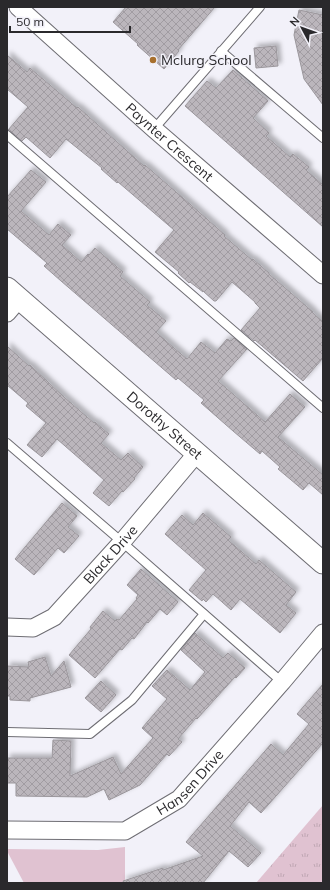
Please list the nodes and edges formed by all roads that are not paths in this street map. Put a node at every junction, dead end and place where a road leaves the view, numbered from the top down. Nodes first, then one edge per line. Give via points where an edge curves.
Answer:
1 (18, 7) edge
2 (260, 7) edge
3 (221, 51) junction
4 (154, 128) junction
5 (7, 135) edge
6 (323, 138) edge
7 (323, 275) edge
8 (11, 300) edge
9 (323, 408) edge
10 (7, 443) edge
11 (197, 453) junction
12 (122, 542) junction
13 (323, 563) edge
14 (204, 614) junction
15 (7, 627) edge
16 (323, 633) edge
17 (282, 682) junction
18 (7, 732) edge
19 (7, 830) edge

1 - 4 street, Paynter Crescent
2 - 3 lane
3 - 4 lane
3 - 6 lane
4 - 7 street, Paynter Crescent
5 - 9 lane
8 - 11 street, Dorothy Street
10 - 12 lane
11 - 12 street, Black Drive
11 - 13 street, Dorothy Street
12 - 14 lane
12 - 15 street, Black Drive via 54,617 34,628
14 - 17 lane
14 - 18 lane via 132,700 90,734
16 - 17 street, Hansen Drive
17 - 19 street, Hansen Drive via 179,799 125,831

